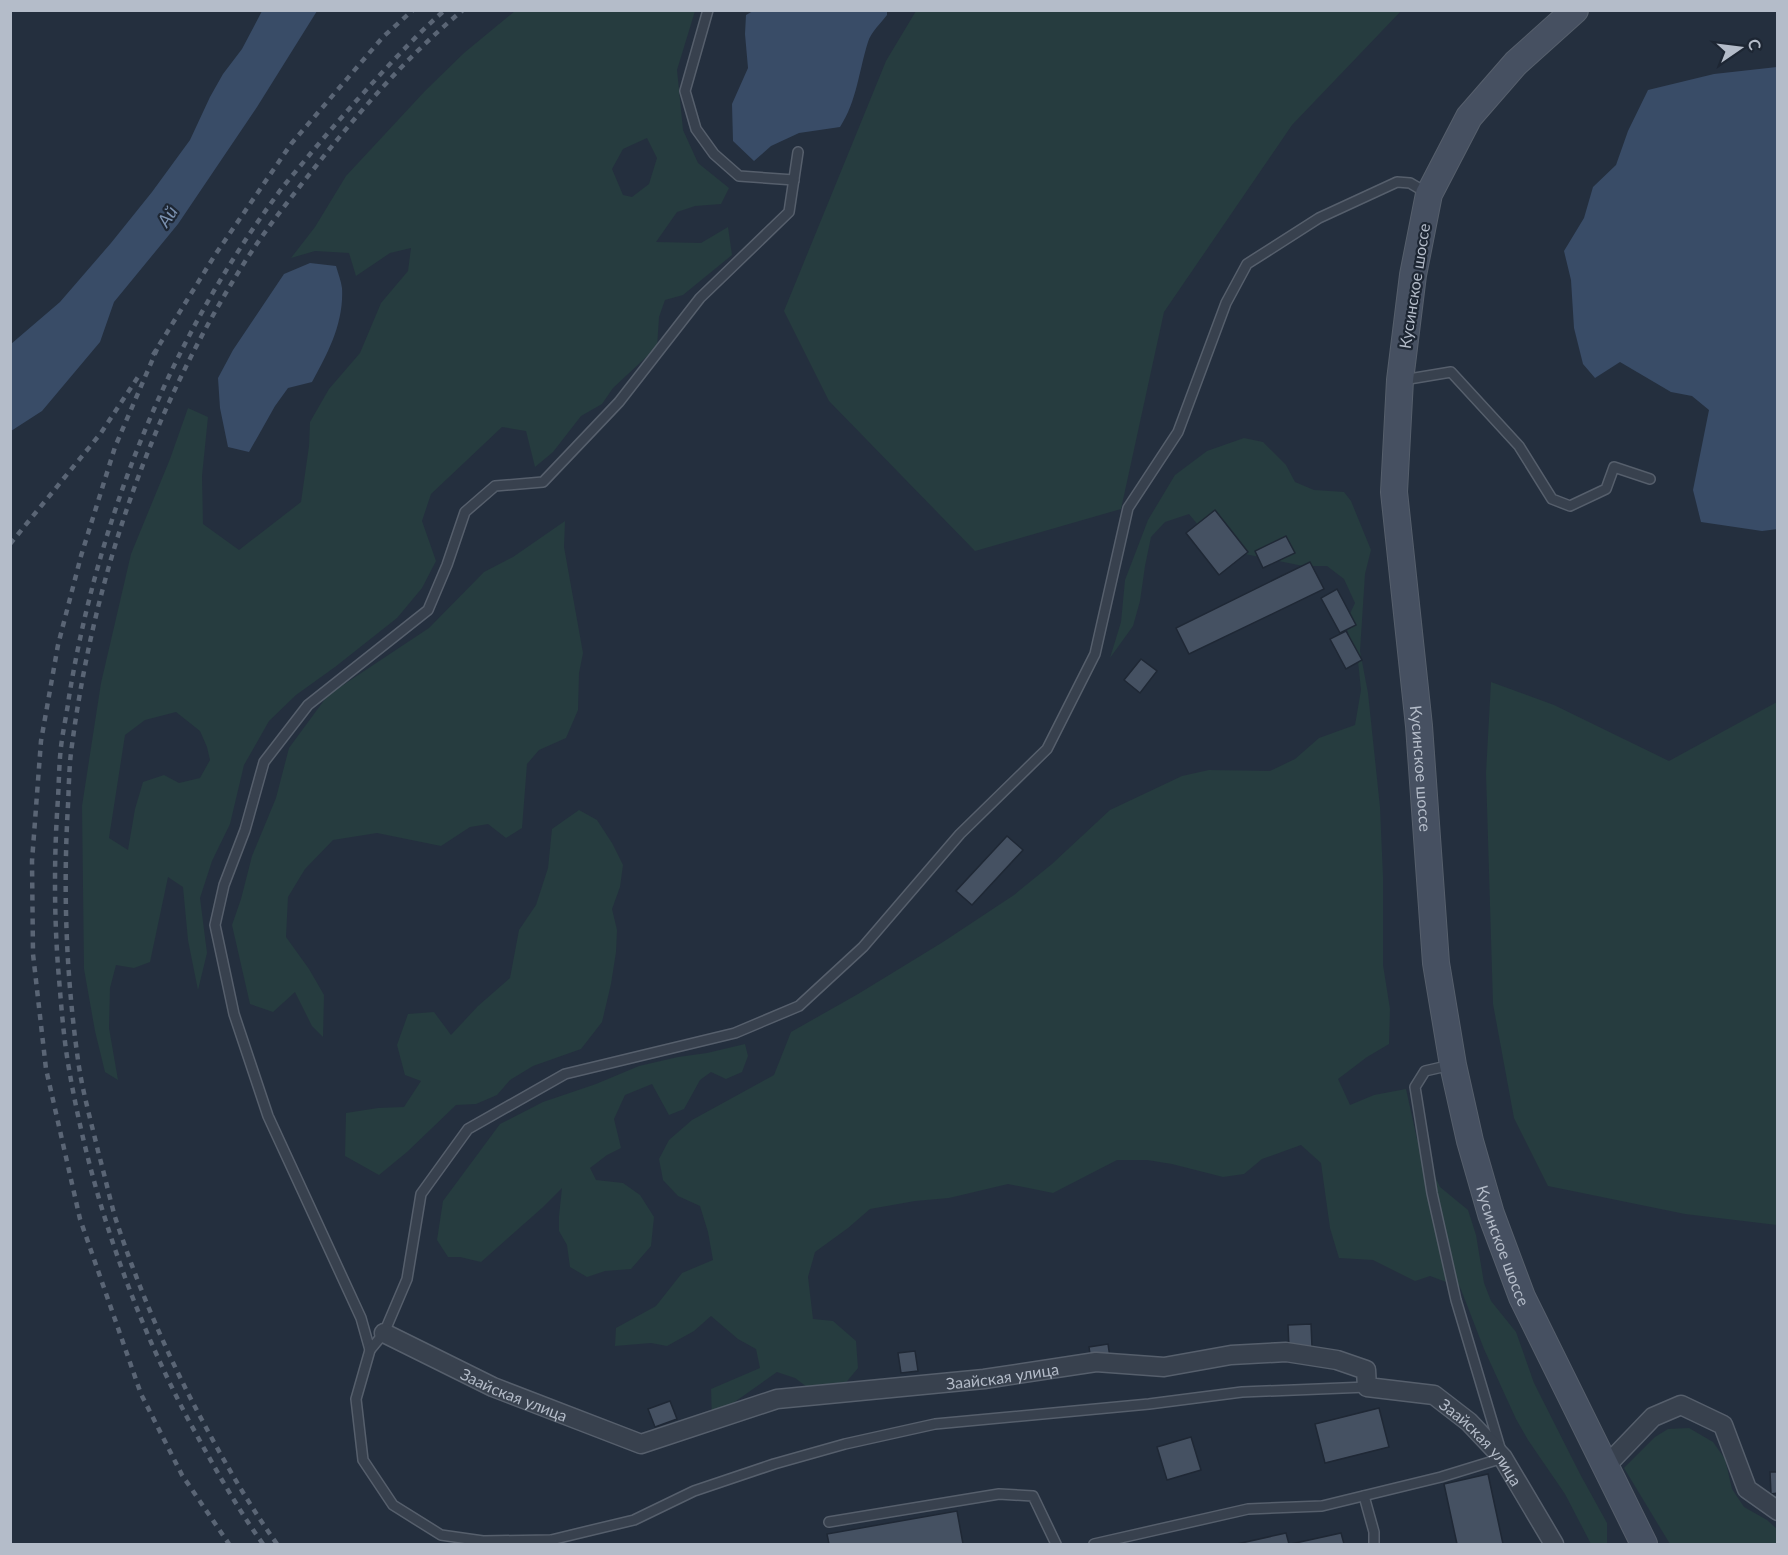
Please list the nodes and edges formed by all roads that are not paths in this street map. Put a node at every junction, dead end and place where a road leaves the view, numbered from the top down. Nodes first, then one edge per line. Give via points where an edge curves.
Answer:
1 (708, 10) edge
2 (1575, 10) edge
3 (798, 152) dead end
4 (794, 180) junction
5 (1429, 194) junction
6 (1400, 380) junction
7 (1650, 479) dead end
8 (1453, 1065) junction
9 (384, 1333) junction
10 (370, 1350) junction
11 (1367, 1387) junction
12 (1503, 1458) junction
13 (1605, 1467) junction
14 (1364, 1496) junction
15 (1778, 1511) edge
16 (829, 1522) dead end
17 (1056, 1545) edge
18 (1094, 1545) edge
19 (1374, 1545) edge
20 (1554, 1545) edge
21 (1644, 1545) edge

1 - 4 lane via 685,91 696,129 714,154 739,176
2 - 5 main road, Кусинское шоссе via 1516,63 1469,117
3 - 4 lane
4 - 10 lane via 789,212 700,298 619,402 543,482 495,486 465,512 428,610 308,705 264,762 215,925 234,1014 268,1116 361,1318
5 - 6 main road, Кусинское шоссе via 1413,275
5 - 9 lane via 1410,183 1398,182 1319,218 1247,264 1226,303 1178,432 1128,508 1095,654 1047,749 960,834 863,946 799,1006 735,1034 565,1074 468,1129 421,1194 407,1279
6 - 7 lane via 1451,372 1519,446 1552,499 1570,506 1605,489 1614,467
6 - 8 main road, Кусинское шоссе via 1394,492 1419,726 1436,963
8 - 12 lane via 1425,1071 1415,1087 1432,1193 1456,1300
8 - 13 main road, Кусинское шоссе via 1491,1214 1522,1297
9 - 10 lane
9 - 11 street, Заайская улица via 493,1387 641,1444 777,1400 984,1379 1096,1362 1164,1367 1231,1355 1286,1352 1337,1360 1366,1370
10 - 11 lane via 356,1400 363,1460 393,1505 441,1534 483,1541 551,1540 634,1520 694,1491 774,1464 935,1424 1242,1392
11 - 12 street, Заайская улица via 1434,1395 1469,1422
12 - 14 lane
12 - 20 street, Заайская улица
13 - 15 street via 1653,1417 1681,1405 1723,1425 1747,1489
13 - 21 main road, Кусинское шоссе
14 - 18 lane via 1322,1506 1248,1509
14 - 19 lane
16 - 17 lane via 999,1494 1033,1496

